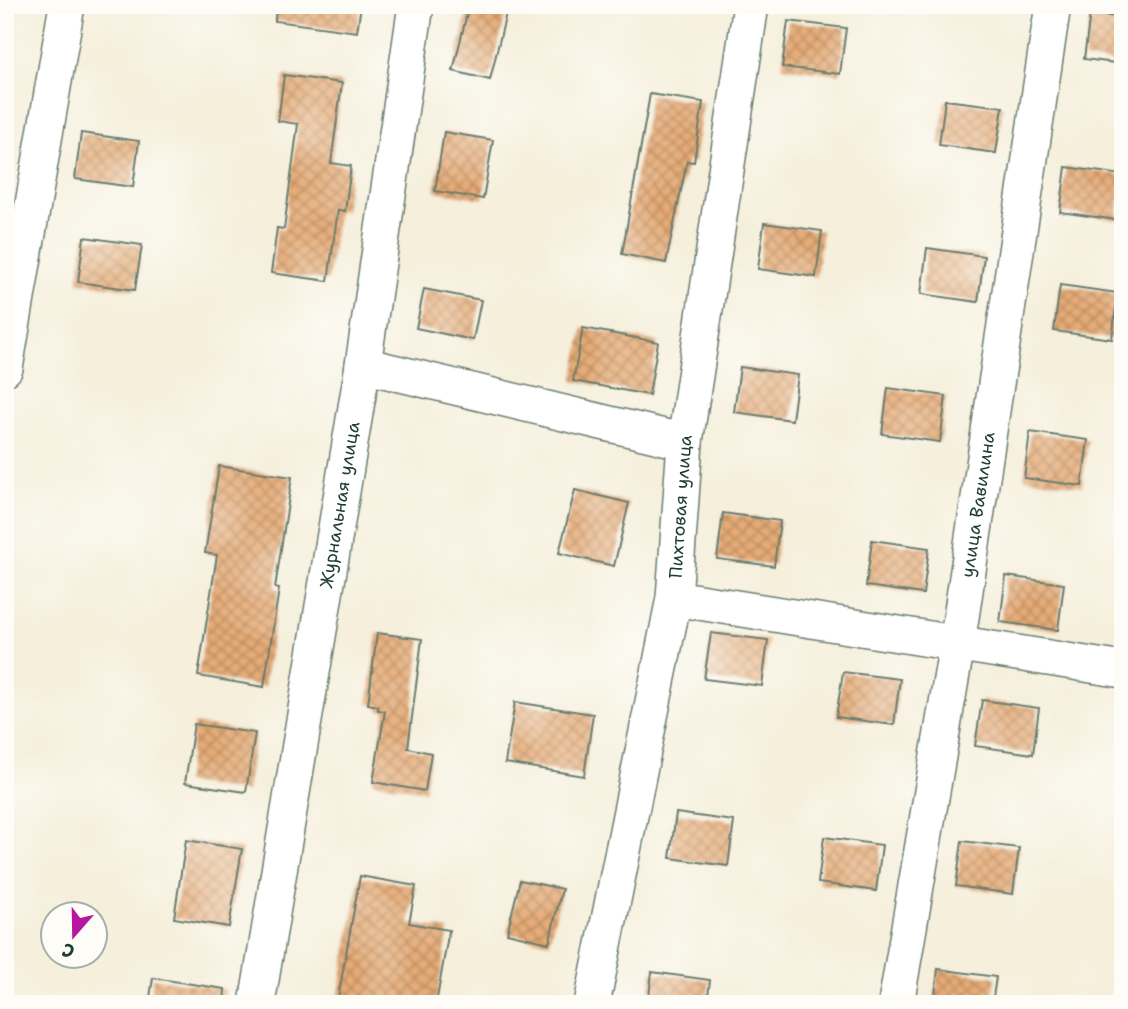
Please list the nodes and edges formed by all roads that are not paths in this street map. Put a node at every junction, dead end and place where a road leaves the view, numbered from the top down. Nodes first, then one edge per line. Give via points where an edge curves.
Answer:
1 (67, 5) edge
2 (416, 5) edge
3 (751, 5) edge
4 (1053, 5) edge
5 (363, 365) junction
6 (5, 368) edge
7 (685, 442) junction
8 (674, 598) junction
9 (957, 644) junction
10 (1123, 670) edge
11 (257, 1004) edge
12 (592, 1004) edge
13 (896, 1004) edge

1 - 6 street
2 - 5 street, Журнальная улица
3 - 7 street, Пихтовая улица
4 - 9 street, улица Вавилина
5 - 7 street
5 - 11 street, Журнальная улица
7 - 8 street, Пихтовая улица
8 - 9 street
8 - 12 street, Пихтовая улица
9 - 10 street
9 - 13 street, улица Вавилина

